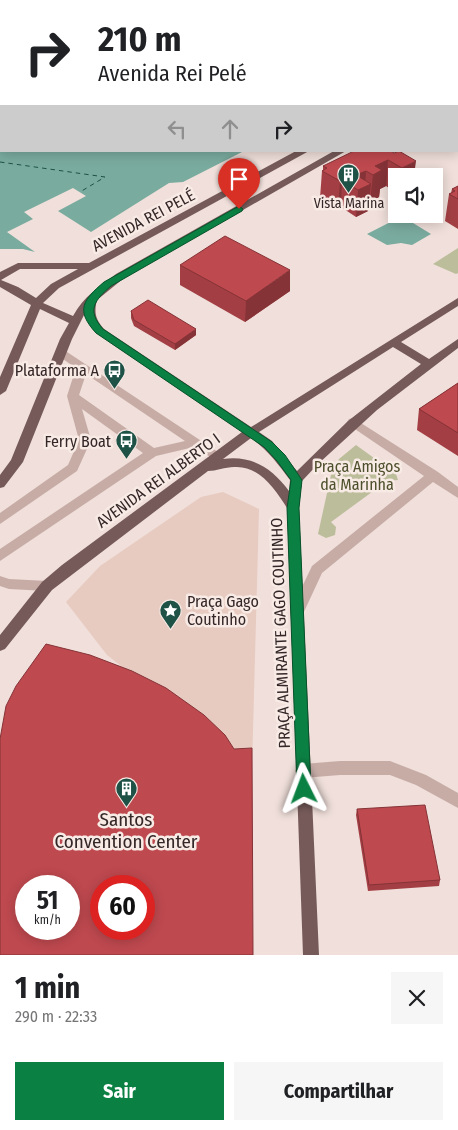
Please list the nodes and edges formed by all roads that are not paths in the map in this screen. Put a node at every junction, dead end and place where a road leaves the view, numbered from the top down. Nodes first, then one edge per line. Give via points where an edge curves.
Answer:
1 (302, 152) edge
2 (339, 152) edge
3 (90, 266) junction
4 (0, 278) edge
5 (0, 283) edge
6 (92, 297) junction
7 (458, 301) edge
8 (35, 309) junction
9 (75, 321) junction
10 (393, 342) junction
11 (458, 343) edge
12 (61, 352) junction
13 (429, 364) junction
14 (82, 367) junction
15 (0, 391) edge
16 (73, 396) junction
17 (354, 422) junction
18 (251, 432) junction
19 (195, 443) junction
20 (152, 453) junction
21 (217, 457) junction
22 (434, 475) junction
23 (191, 478) junction
24 (296, 480) junction
25 (0, 484) edge
26 (458, 492) edge
27 (293, 508) junction
28 (0, 520) edge
29 (0, 556) edge
30 (0, 582) edge
31 (47, 586) junction
32 (297, 613) junction
33 (7, 630) edge
34 (0, 644) edge
35 (303, 771) junction
36 (458, 801) edge
37 (311, 955) edge

1 - 3 main road, AVENIDA REI PELÉ
2 - 6 main road via 120,276
3 - 4 main road via 18,266
3 - 8 main road, AVENIDA REI PELÉ via 55,286
5 - 8 main road via 14,288
6 - 9 main road
6 - 18 main road via 91,321 100,331
7 - 10 main road, AVENIDA REI ALBERTO I
8 - 9 main road
8 - 15 main road
9 - 12 main road
10 - 13 main road
10 - 18 main road, AVENIDA REI ALBERTO I
11 - 13 main road
12 - 14 street
12 - 25 main road via 17,462
13 - 17 main road
14 - 16 street
14 - 19 street
16 - 20 street
16 - 28 street via 86,440 73,468
17 - 22 street
17 - 24 main road
18 - 21 main road, AVENIDA REI ALBERTO I
18 - 24 main road via 268,444
19 - 20 street
19 - 21 street
20 - 29 street
21 - 23 main road, AVENIDA REI ALBERTO I
22 - 26 street
22 - 32 street via 317,570
23 - 27 main road via 206,468 225,462 254,465 282,488
23 - 31 main road, AVENIDA REI ALBERTO I
24 - 27 main road, PRAÇA ALMIRANTE GAGO COUTINHO
27 - 32 main road, PRAÇA ALMIRANTE GAGO COUTINHO
30 - 31 street
31 - 33 main road, AVENIDA REI ALBERTO I
32 - 35 main road, PRAÇA ALMIRANTE GAGO COUTINHO
33 - 34 main road, AVENIDA REI ALBERTO I
35 - 36 street via 390,768 421,780
35 - 37 main road, PRAÇA ALMIRANTE GAGO COUTINHO

